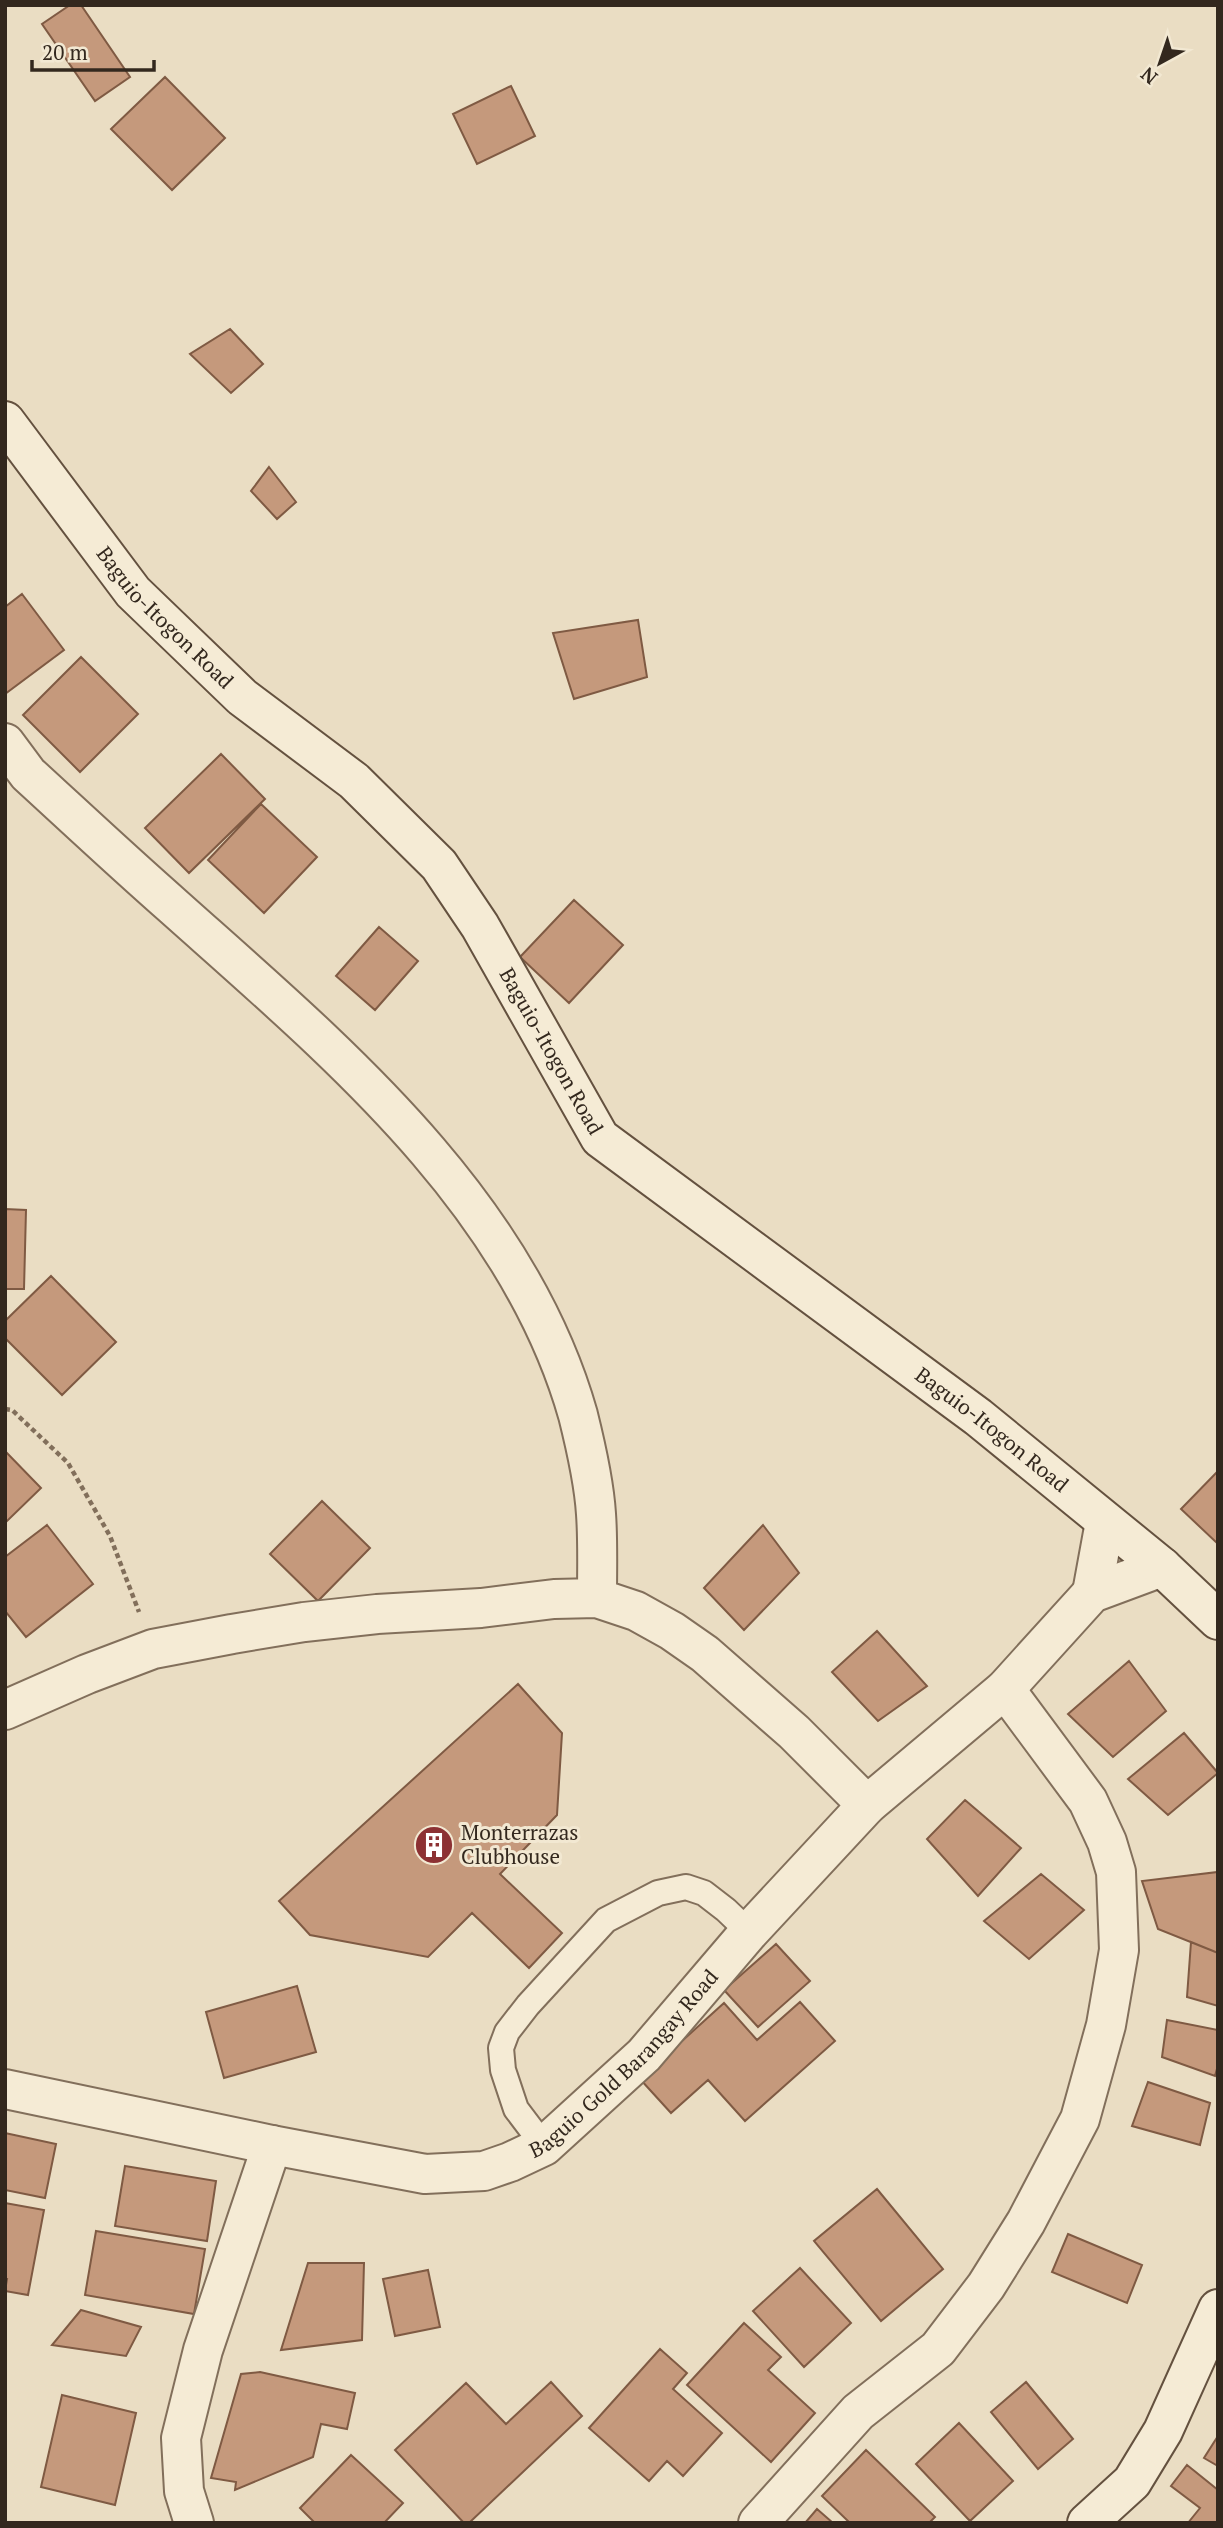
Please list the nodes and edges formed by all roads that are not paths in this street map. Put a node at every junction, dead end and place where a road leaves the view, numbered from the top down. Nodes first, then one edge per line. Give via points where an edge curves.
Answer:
1 (5, 421) edge
2 (5, 743) edge
3 (1105, 1522) junction
4 (1162, 1567) junction
5 (1092, 1593) junction
6 (597, 1598) junction
7 (1218, 1620) edge
8 (1004, 1689) junction
9 (5, 1710) edge
10 (867, 1805) junction
11 (749, 1932) junction
12 (5, 2089) edge
13 (272, 2145) junction
14 (544, 2146) junction
15 (1218, 2309) edge
16 (194, 2523) edge
17 (758, 2523) edge
18 (1087, 2523) edge

1 - 3 street, Baguio-Itogon Road via 133,592 242,697 354,781 439,865 480,926 600,1138 978,1417
2 - 6 street via 28,774 331,1048 426,1149 487,1226 523,1282 577,1414 596,1514
3 - 4 street, Baguio-Itogon Road
3 - 5 street
4 - 5 street, Baguio Gold Barangay Road
4 - 7 street, Baguio-Itogon Road
5 - 8 street, Baguio Gold Barangay Road
6 - 9 street via 316,1620 153,1649
6 - 10 street via 636,1611 705,1654 794,1732
8 - 10 street, Baguio Gold Barangay Road
8 - 17 street via 1088,1801 1116,1872 1119,1950 1106,2025 1080,2119 1026,2222 986,2286 938,2349 858,2412
10 - 11 street, Baguio Gold Barangay Road
11 - 14 street, Baguio Gold Barangay Road via 644,2054
11 - 14 lane via 704,1893 686,1887 658,1893 606,1920 528,2005 501,2048 516,2109
12 - 13 street, Baguio Gold Barangay Road
13 - 14 street, Baguio Gold Barangay Road via 425,2174 484,2171
13 - 16 street via 203,2350 181,2438 184,2491
15 - 18 street via 1157,2441 1132,2482

